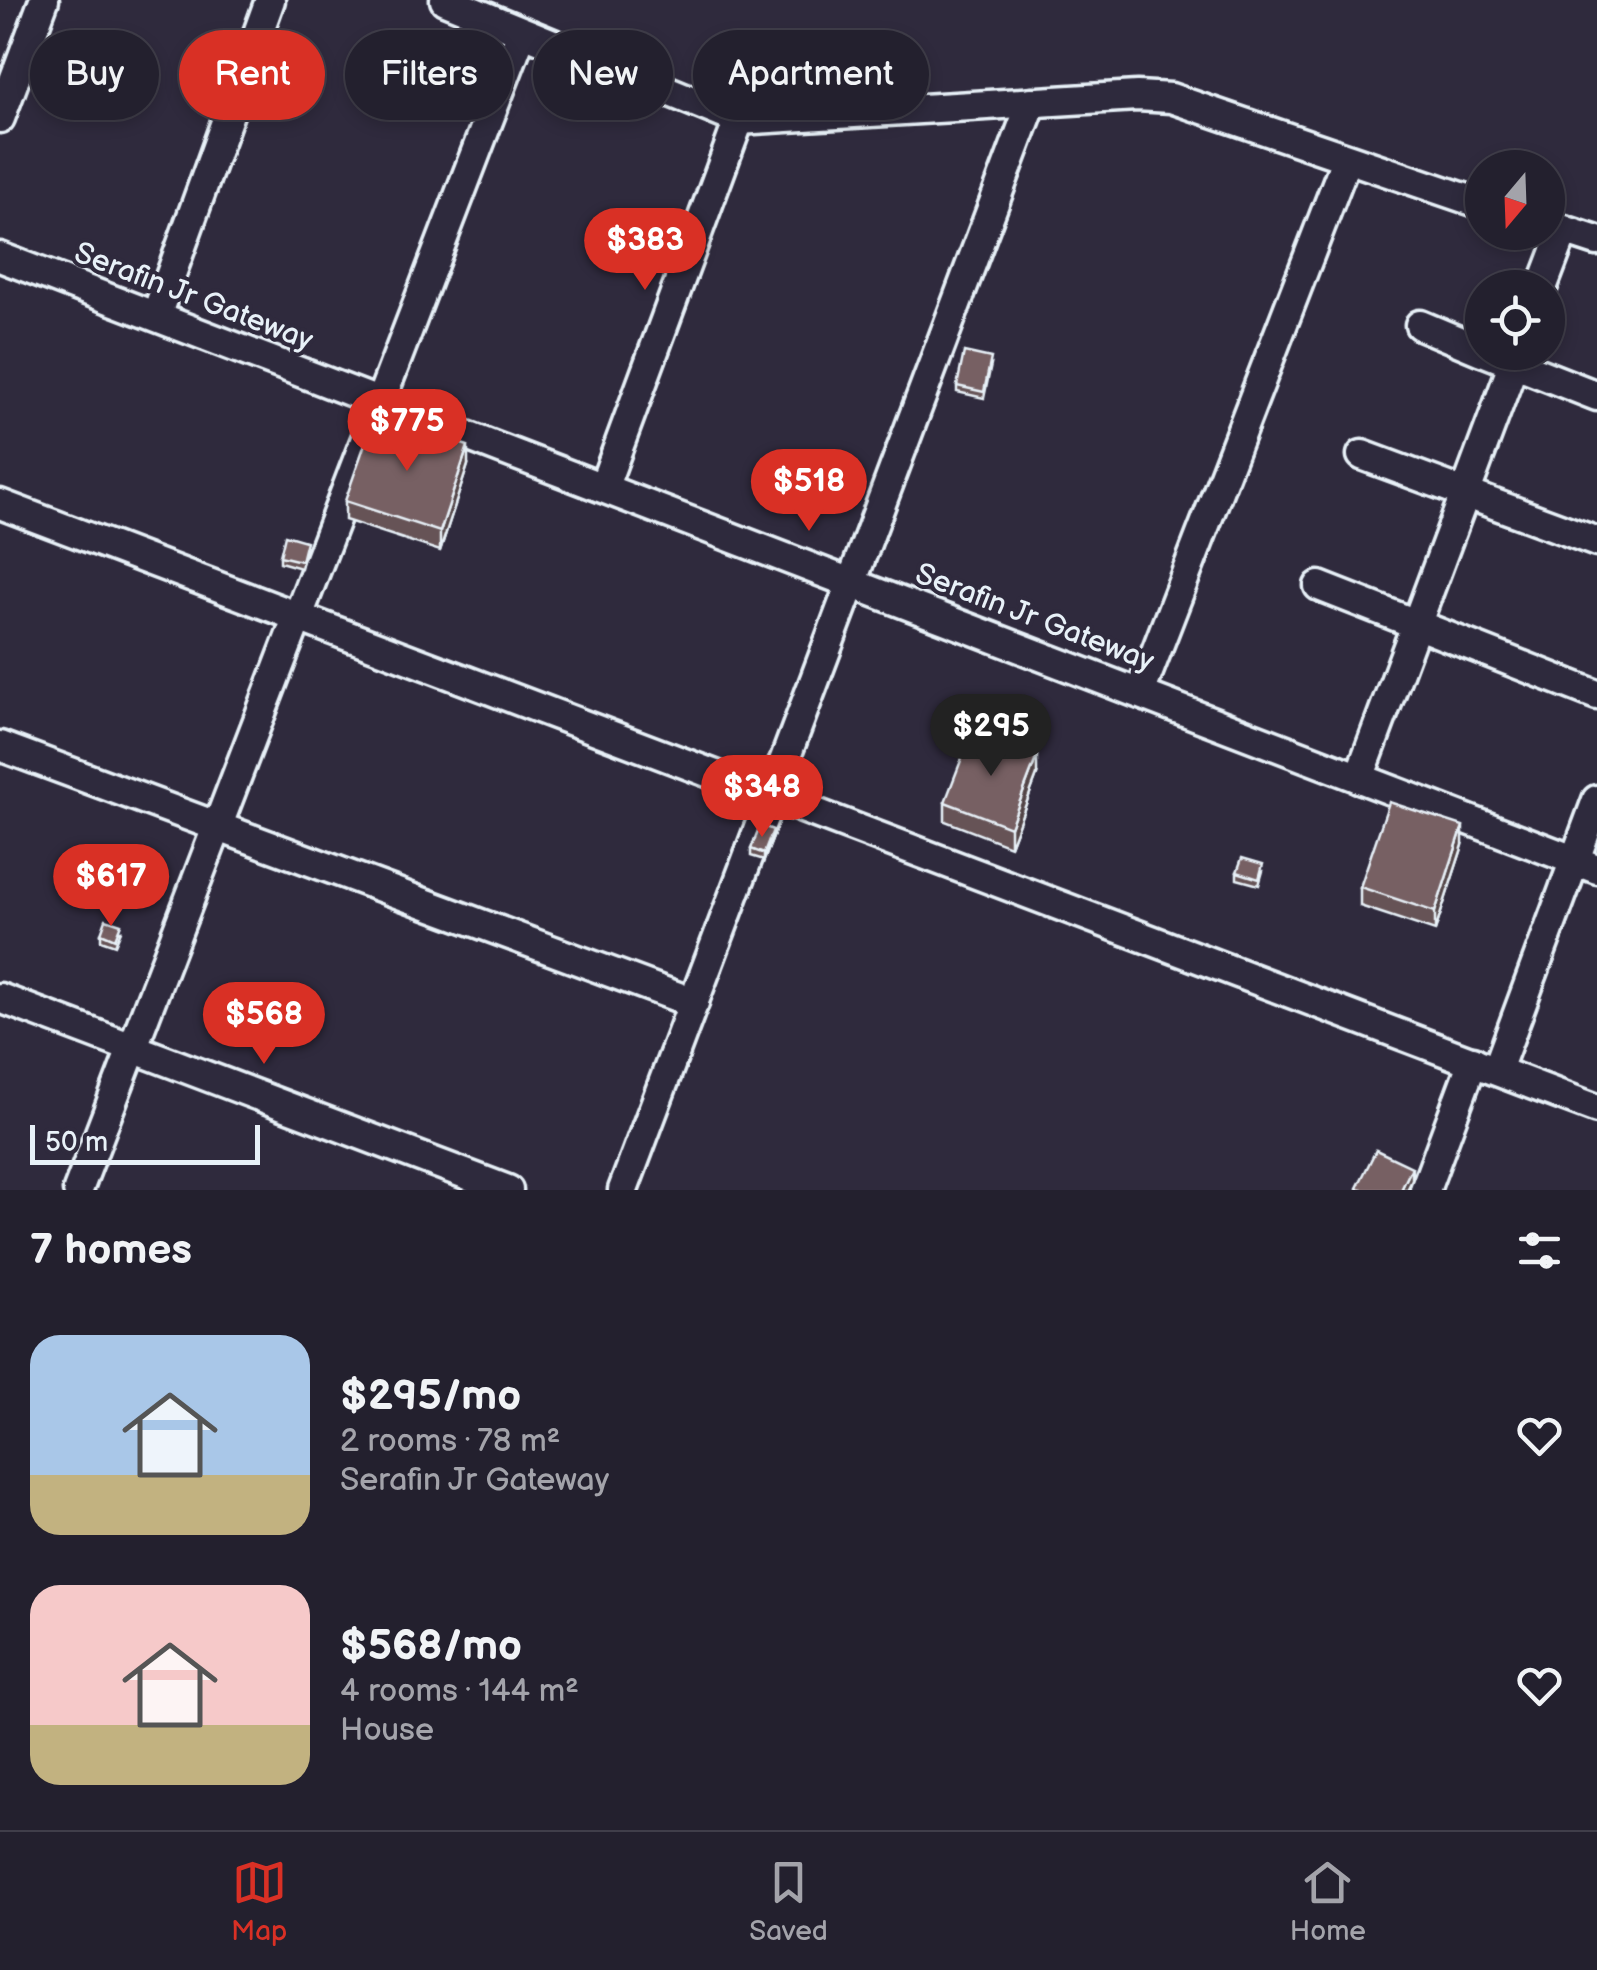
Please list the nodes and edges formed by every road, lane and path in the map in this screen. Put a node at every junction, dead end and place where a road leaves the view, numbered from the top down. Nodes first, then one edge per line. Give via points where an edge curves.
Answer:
1 (44, 0) edge
2 (270, 0) edge
3 (445, 0) edge
4 (522, 32) junction
5 (693, 101) edge
6 (1032, 102) junction
7 (929, 108) edge
8 (0, 118) edge
9 (740, 120) edge
10 (1346, 160) junction
11 (1465, 198) edge
12 (1565, 230) edge
13 (1597, 240) edge
14 (0, 257) edge
15 (156, 316) junction
16 (1420, 325) dead end
17 (1465, 344) edge
18 (1512, 370) edge
19 (1540, 370) edge
20 (1597, 396) edge
21 (380, 402) junction
22 (1362, 455) dead end
23 (604, 486) junction
24 (1466, 493) junction
25 (0, 504) edge
26 (1597, 542) edge
27 (852, 582) junction
28 (1318, 586) dead end
29 (298, 616) junction
30 (1417, 624) junction
31 (1140, 693) junction
32 (1597, 695) edge
33 (0, 746) edge
34 (1359, 778) junction
35 (772, 795) junction
36 (1597, 800) edge
37 (218, 826) junction
38 (1585, 865) edge
39 (0, 998) edge
40 (694, 1003) junction
41 (132, 1048) junction
42 (1485, 1066) junction
43 (1597, 1109) edge
44 (78, 1190) edge
45 (508, 1190) edge
46 (624, 1190) edge
47 (1425, 1190) edge

1 - 8 street
2 - 15 street
3 - 4 street
4 - 5 street
4 - 21 street
6 - 7 street
6 - 10 street via 1171,98
6 - 27 street
9 - 23 street
10 - 11 street
10 - 31 street
12 - 13 street
14 - 15 street, Serafin Jr Gateway
15 - 21 street, Serafin Jr Gateway
16 - 17 street
18 - 24 street
19 - 20 street
21 - 23 street, Serafin Jr Gateway
21 - 29 street
22 - 24 street
23 - 27 street, Serafin Jr Gateway
24 - 26 street
24 - 30 street
25 - 29 street
27 - 31 street, Serafin Jr Gateway
27 - 35 street
28 - 30 street
29 - 35 street
29 - 37 street
30 - 32 street
30 - 34 street
31 - 34 street, Serafin Jr Gateway
33 - 37 street
34 - 38 street, Serafin Jr Gateway
35 - 40 street
35 - 42 street
36 - 38 street
37 - 40 street
37 - 41 street
38 - 42 street
39 - 41 street
40 - 46 street
41 - 44 street
41 - 45 street
42 - 43 street
42 - 47 street

